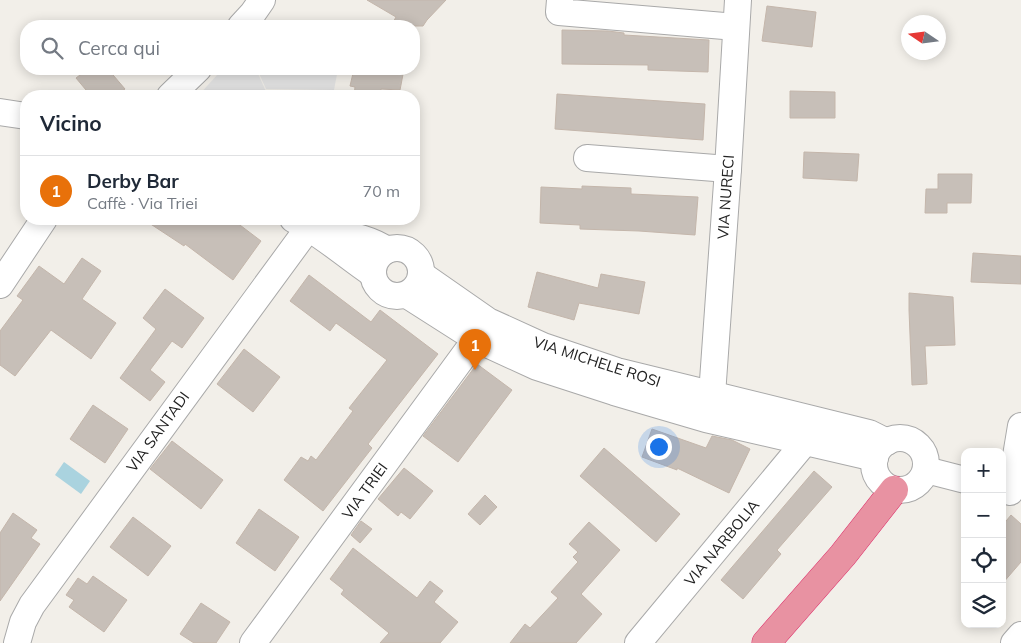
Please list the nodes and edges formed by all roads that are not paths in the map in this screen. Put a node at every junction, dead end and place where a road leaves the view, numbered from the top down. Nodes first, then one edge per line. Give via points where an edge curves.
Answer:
1 (262, 0) edge
2 (560, 0) edge
3 (738, 0) edge
4 (247, 20) edge
5 (736, 27) junction
6 (192, 75) edge
7 (176, 90) edge
8 (0, 112) edge
9 (20, 115) edge
10 (587, 158) dead end
11 (728, 169) junction
12 (40, 225) edge
13 (300, 225) edge
14 (304, 225) edge
15 (309, 225) edge
16 (387, 250) junction
17 (373, 274) junction
18 (0, 285) edge
19 (414, 285) junction
20 (476, 339) junction
21 (712, 395) junction
22 (1021, 426) edge
23 (806, 442) junction
24 (881, 450) junction
25 (926, 470) junction
26 (961, 479) edge
27 (894, 490) junction
28 (1011, 493) edge
29 (1021, 635) edge
30 (17, 643) edge
31 (253, 643) edge
32 (638, 643) edge
33 (766, 643) edge
34 (1014, 643) edge

1 - 4 street
2 - 5 street via 559,12
3 - 5 street, VIA NURECI
5 - 11 street, VIA NURECI
6 - 7 street
8 - 9 street
10 - 11 street
11 - 21 street, VIA NURECI
12 - 18 street
13 - 30 street, VIA SANTADI via 32,605
14 - 17 street, VIA MICHELE ROSI
15 - 16 street via 366,239
16 - 17 street via 376,260
16 - 19 street via 402,248 419,260 421,268
17 - 19 street, VIA MICHELE ROSI via 378,288 391,296 399,297
19 - 20 street, VIA MICHELE ROSI
19 - 21 street, VIA MICHELE ROSI via 543,346 617,371
20 - 23 street, VIA MICHELE ROSI via 537,367 614,392 706,419
20 - 31 street, VIA TRIEI
21 - 24 street, VIA MICHELE ROSI via 869,433
22 - 28 street
23 - 24 street, VIA MICHELE ROSI
23 - 32 street, VIA NARBOLIA
24 - 25 street via 895,438 912,441 924,453
24 - 27 street via 874,466 876,474 886,487
25 - 26 street
25 - 27 street via 910,489
27 - 33 highway
29 - 34 street

